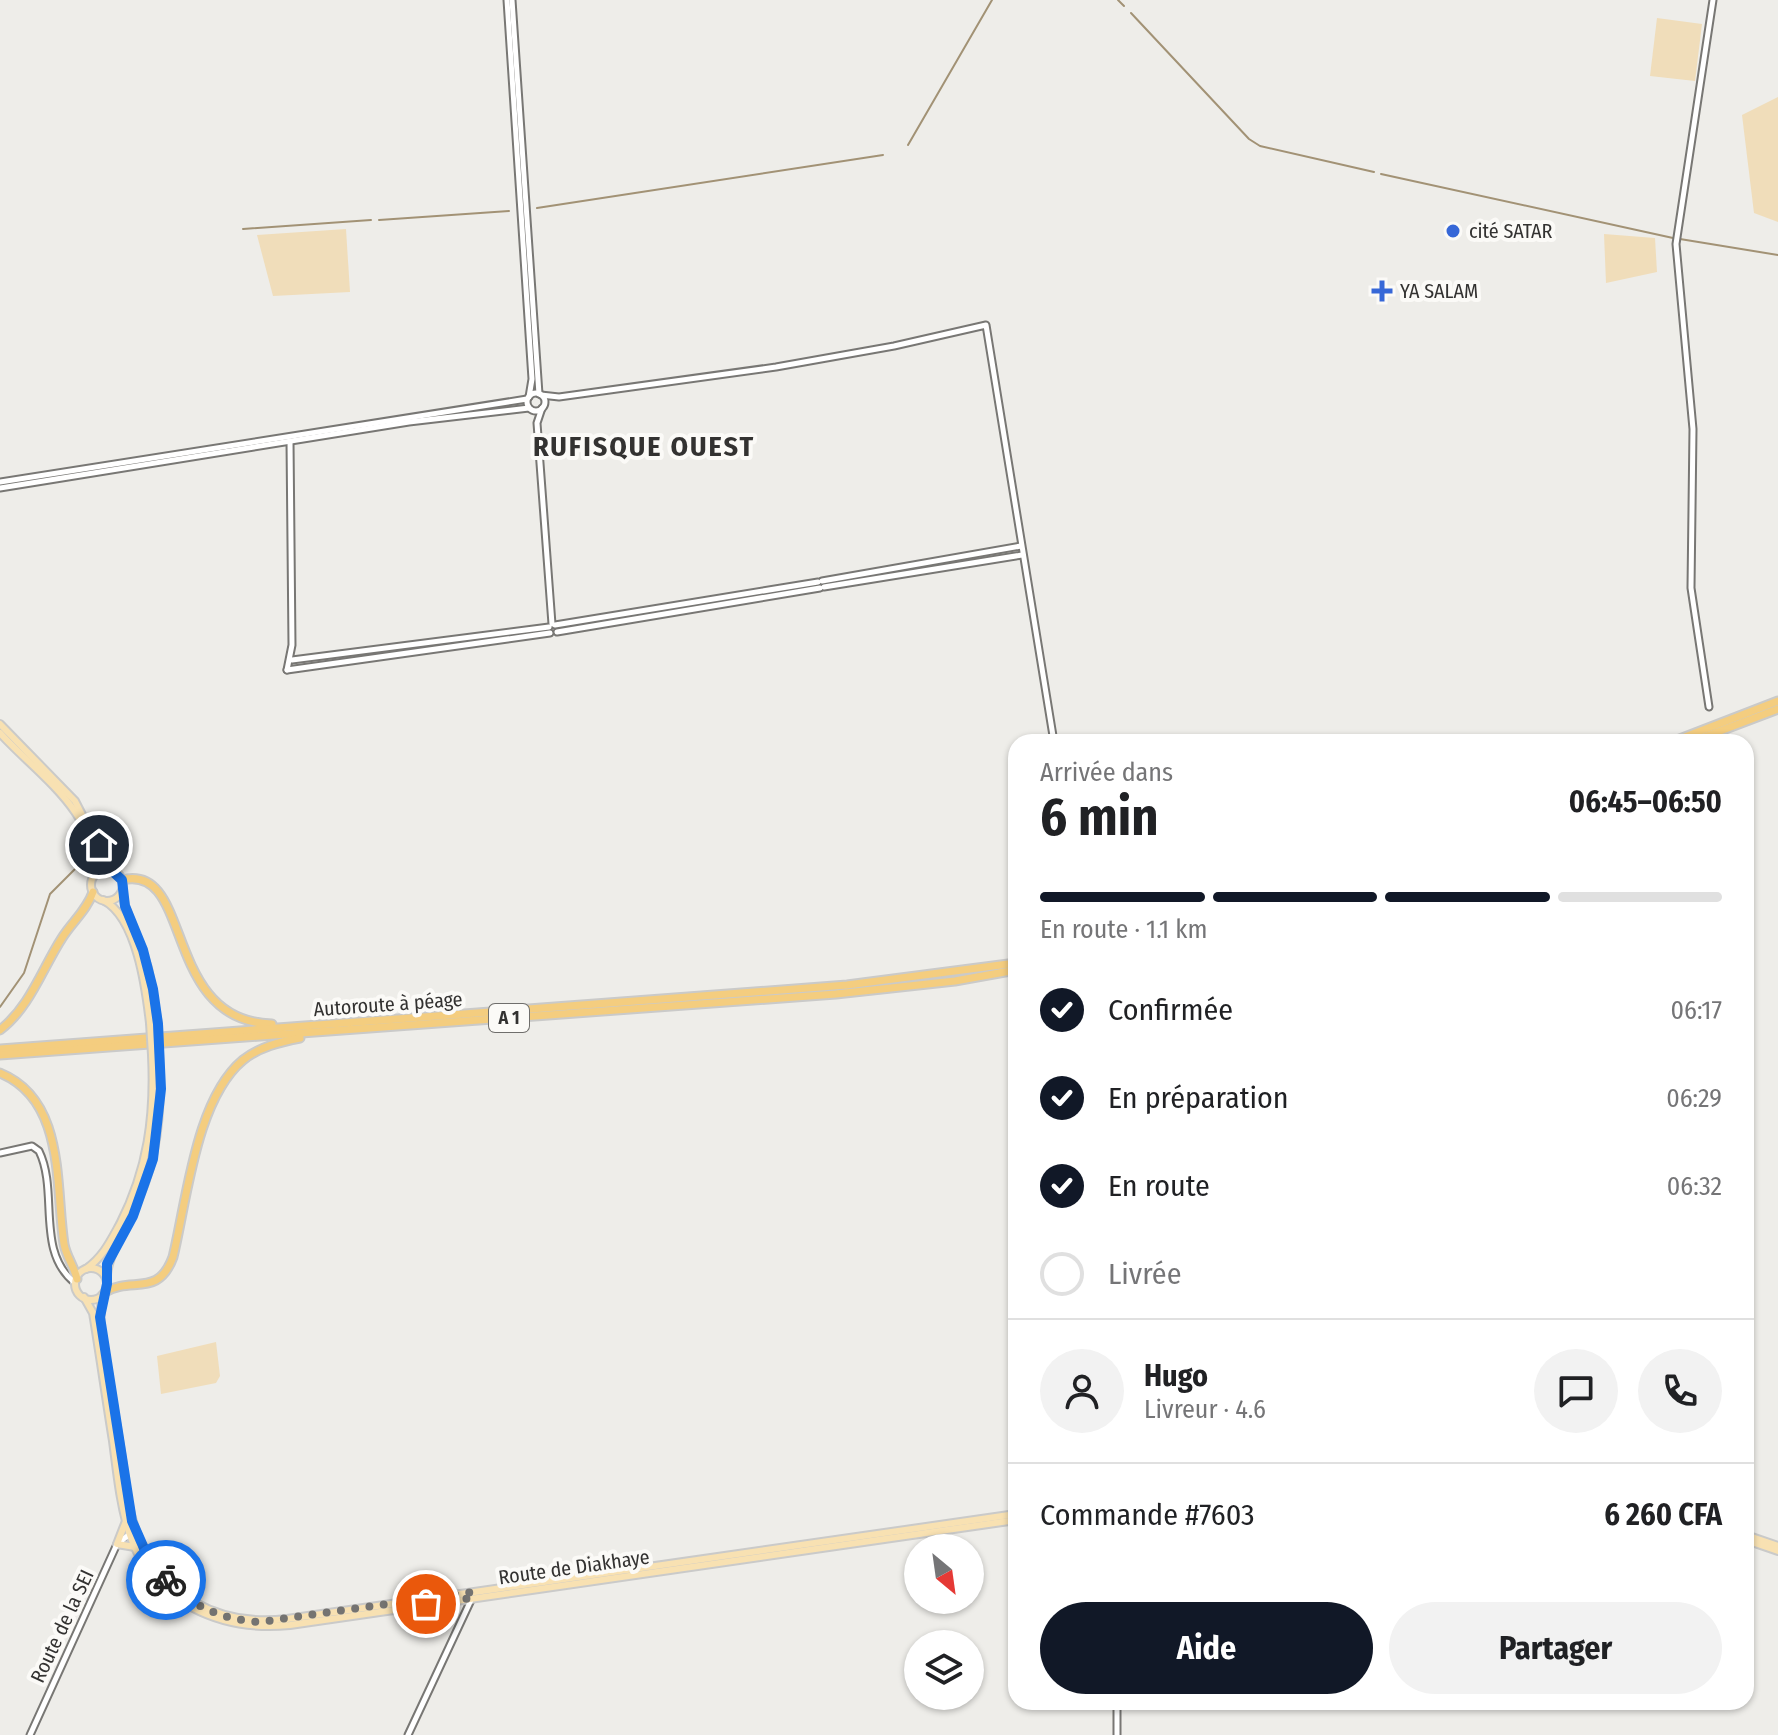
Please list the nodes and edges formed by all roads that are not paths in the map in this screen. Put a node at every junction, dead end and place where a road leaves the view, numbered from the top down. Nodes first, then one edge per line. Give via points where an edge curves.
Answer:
1 (509, 0) edge
2 (1713, 0) edge
3 (540, 395) junction
4 (559, 397) junction
5 (528, 398) junction
6 (542, 408) junction
7 (529, 409) junction
8 (537, 423) junction
9 (290, 441) junction
10 (0, 482) edge
11 (0, 488) edge
12 (1021, 546) junction
13 (972, 555) junction
14 (1022, 555) junction
15 (952, 558) junction
16 (973, 564) junction
17 (953, 567) junction
18 (880, 571) junction
19 (880, 579) junction
20 (821, 585) junction
21 (736, 595) junction
22 (738, 603) junction
23 (553, 628) junction
24 (292, 660) junction
25 (1778, 701) edge
26 (1709, 707) dead end
27 (1778, 709) edge
28 (0, 724) edge
29 (0, 733) edge
30 (1053, 734) edge
31 (1693, 734) edge
32 (1712, 734) edge
33 (110, 869) junction
34 (93, 877) junction
35 (122, 880) junction
36 (122, 891) junction
37 (93, 892) junction
38 (103, 900) junction
39 (1008, 964) edge
40 (1008, 971) edge
41 (154, 1023) junction
42 (314, 1025) junction
43 (0, 1030) edge
44 (329, 1032) junction
45 (0, 1049) edge
46 (156, 1054) junction
47 (0, 1055) edge
48 (0, 1073) edge
49 (0, 1153) edge
50 (86, 1269) junction
51 (107, 1280) junction
52 (76, 1281) junction
53 (103, 1294) junction
54 (84, 1297) junction
55 (1008, 1518) edge
56 (126, 1521) junction
57 (133, 1533) junction
58 (1754, 1541) edge
59 (117, 1544) junction
60 (135, 1547) junction
61 (1778, 1549) edge
62 (472, 1595) junction
63 (456, 1597) junction
64 (461, 1616) junction
65 (1117, 1710) edge
66 (30, 1735) edge
67 (408, 1735) edge
68 (1117, 1735) edge

1 - 3 street
1 - 5 street via 532,379
2 - 26 street via 1676,244 1693,429 1691,588
3 - 4 street
3 - 5 street
3 - 6 street
4 - 6 street
4 - 12 street via 776,367 986,325
5 - 7 street
5 - 10 street
6 - 7 street
6 - 8 street
7 - 8 street
7 - 9 street
8 - 23 street
9 - 11 street
9 - 24 street
12 - 13 street
12 - 14 street
13 - 15 street
13 - 16 street
14 - 16 street
14 - 30 street
15 - 17 street
15 - 18 street
16 - 17 street
17 - 19 street
18 - 19 street
18 - 20 street
19 - 20 street
20 - 21 street
20 - 22 street
21 - 22 street
21 - 23 street
22 - 23 street
23 - 24 street
23 - 24 street via 287,670
25 - 31 highway
27 - 32 highway
28 - 33 main road via 75,801
29 - 34 main road via 75,812 93,848
33 - 34 main road
33 - 35 main road
34 - 37 main road
35 - 36 main road
35 - 42 highway via 146,881 163,895 192,971 202,989 226,1011 260,1024
36 - 38 main road
36 - 41 main road via 148,968
37 - 38 main road
37 - 43 highway via 26,1003
38 - 41 main road via 119,913 137,953
39 - 42 highway, Autoroute à péage / A 1 via 898,980
40 - 44 highway, A 1 via 866,991
41 - 46 main road, bridge
42 - 45 highway, Autoroute à péage / A 1
44 - 47 highway, A 1
44 - 53 highway via 263,1048 232,1071 204,1121 167,1270 148,1284 115,1286
46 - 50 main road via 146,1158 106,1250
46 - 51 main road via 160,1111 153,1159 133,1216 107,1264
48 - 52 highway via 27,1091 48,1126 65,1249
49 - 52 street via 32,1146 39,1151 54,1252 67,1276
50 - 51 main road via 99,1270
50 - 52 main road
51 - 53 main road
52 - 54 main road
53 - 54 main road
53 - 57 main road, Route de Diakhaye via 100,1324
54 - 56 main road, Route de Diakhaye via 94,1317
55 - 62 main road, Route de Diakhaye
56 - 57 main road, Route de Diakhaye
56 - 59 main road
57 - 59 street, Route de la SEI
57 - 60 main road, Route de Diakhaye
57 - 63 main road, Route de Diakhaye via 155,1568 182,1596 239,1620 278,1621
58 - 61 main road
59 - 60 main road
59 - 66 street, Route de la SEI
60 - 63 main road, Route de Diakhaye via 174,1597 204,1615 239,1625 290,1625
62 - 63 main road, Route de Diakhaye
62 - 64 street
63 - 64 street
64 - 67 street
65 - 68 street

